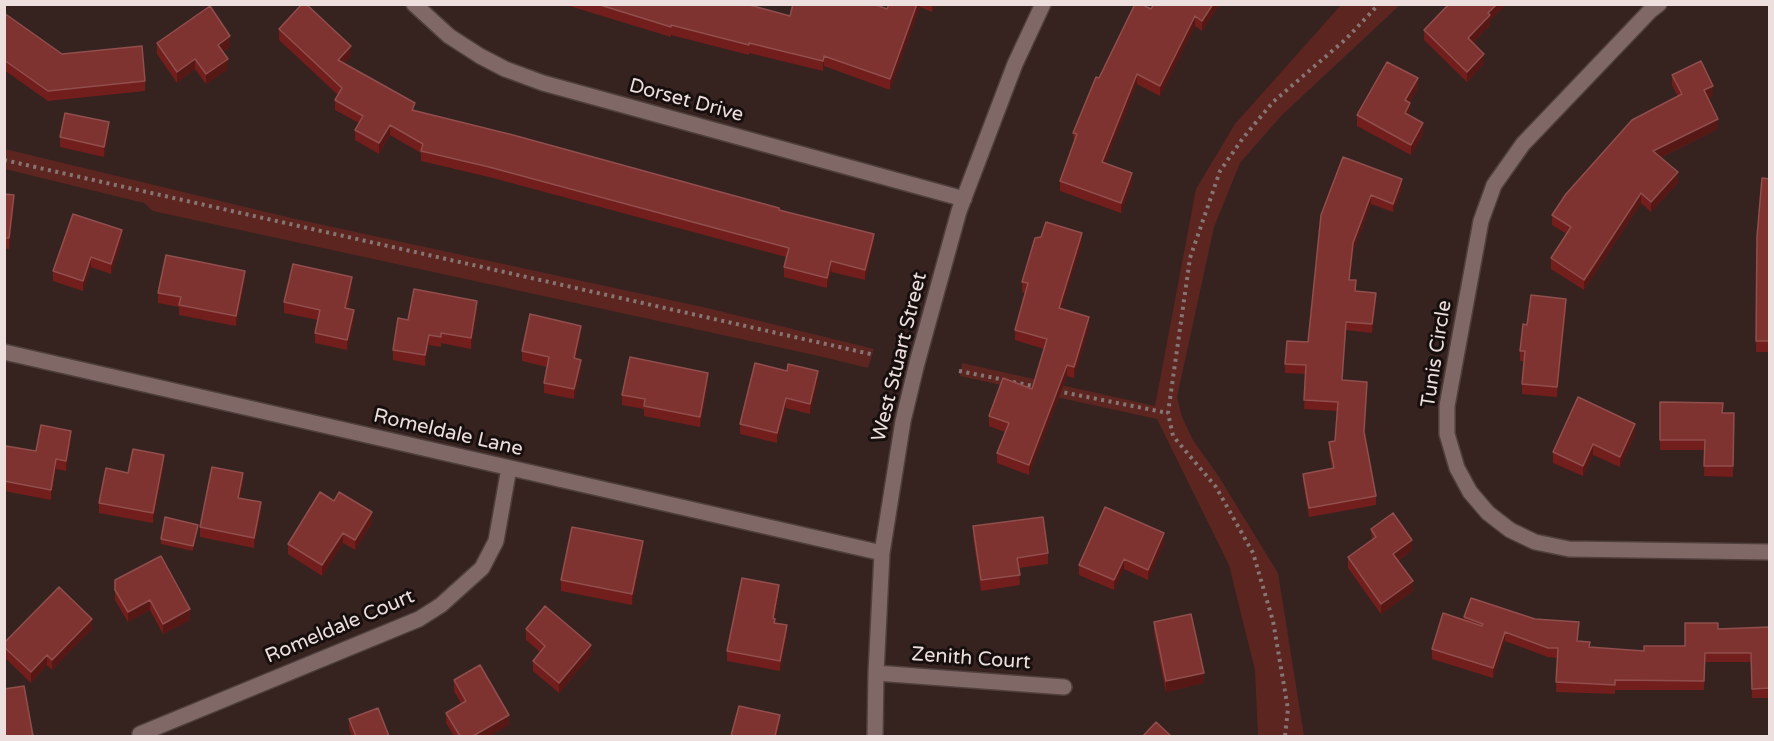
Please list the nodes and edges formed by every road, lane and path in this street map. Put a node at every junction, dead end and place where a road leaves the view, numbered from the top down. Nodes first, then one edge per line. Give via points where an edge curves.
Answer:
1 (414, 4) edge
2 (1043, 4) edge
3 (1379, 4) edge
4 (1659, 4) edge
5 (4, 160) edge
6 (964, 199) junction
7 (4, 352) edge
8 (875, 355) dead end
9 (959, 371) dead end
10 (1041, 388) edge
11 (1053, 390) edge
12 (1168, 413) junction
13 (509, 468) junction
14 (1770, 552) edge
15 (882, 553) junction
16 (876, 673) junction
17 (1064, 687) dead end
18 (140, 734) dead end
19 (875, 736) edge
20 (1285, 736) edge

1 - 6 street, Dorset Drive via 449,36 480,57 543,83
2 - 6 street, West Stuart Street
3 - 12 path via 1346,39 1273,102 1220,171 1190,258
4 - 14 street, Tunis Circle via 1523,144 1494,185 1481,221 1447,406 1447,434 1457,468 1470,492 1510,530 1535,542 1569,549
5 - 8 path
6 - 15 street, West Stuart Street via 906,409
7 - 13 street, Romeldale Lane
9 - 10 path
11 - 12 path
12 - 20 path via 1173,436 1216,486 1253,553 1279,654 1288,709
13 - 15 street, Romeldale Lane
13 - 18 street, Romeldale Court via 496,541 482,568 441,605 419,619
15 - 16 street, West Stuart Street
16 - 17 street, Zenith Court
16 - 19 street, West Stuart Street

